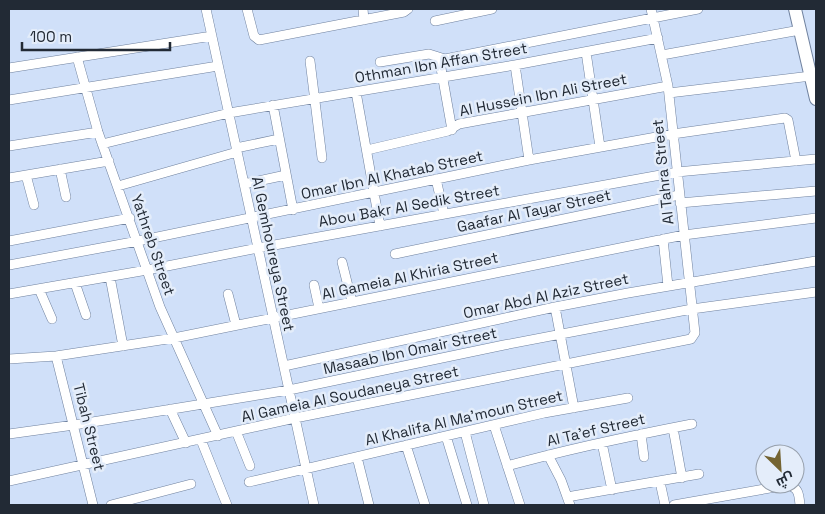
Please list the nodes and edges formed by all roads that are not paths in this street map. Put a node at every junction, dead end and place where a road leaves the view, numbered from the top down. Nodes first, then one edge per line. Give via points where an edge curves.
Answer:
1 (208, 9) edge
2 (247, 9) edge
3 (363, 9) edge
4 (492, 9) edge
5 (698, 9) edge
6 (795, 9) edge
7 (408, 10) edge
8 (449, 13) edge
9 (652, 13) edge
10 (364, 20) junction
11 (435, 21) dead end
12 (800, 30) junction
13 (212, 36) junction
14 (658, 38) junction
15 (586, 52) junction
16 (662, 55) junction
17 (77, 57) junction
18 (439, 58) junction
19 (310, 61) dead end
20 (380, 62) dead end
21 (515, 65) junction
22 (218, 66) junction
23 (9, 68) edge
24 (811, 76) junction
25 (443, 77) junction
26 (85, 88) junction
27 (668, 90) junction
28 (356, 92) junction
29 (314, 98) junction
30 (593, 99) junction
31 (816, 99) edge
32 (9, 100) edge
33 (272, 105) junction
34 (229, 113) junction
35 (522, 114) junction
36 (452, 130) junction
37 (98, 132) junction
38 (673, 134) junction
39 (279, 139) junction
40 (102, 144) junction
41 (9, 146) edge
42 (600, 147) junction
43 (236, 150) junction
44 (367, 150) junction
45 (322, 158) dead end
46 (816, 159) edge
47 (529, 160) junction
48 (109, 161) junction
49 (796, 161) junction
50 (60, 169) junction
51 (676, 172) junction
52 (26, 175) junction
53 (286, 175) junction
54 (9, 178) edge
55 (436, 179) junction
56 (244, 184) junction
57 (118, 186) junction
58 (816, 191) edge
59 (374, 192) junction
60 (66, 197) dead end
61 (679, 199) junction
62 (34, 205) dead end
63 (293, 210) junction
64 (444, 214) junction
65 (251, 217) junction
66 (130, 218) junction
67 (816, 218) edge
68 (380, 226) junction
69 (684, 235) junction
70 (663, 238) junction
71 (9, 241) edge
72 (138, 241) junction
73 (258, 248) junction
74 (394, 254) dead end
75 (816, 261) edge
76 (342, 262) dead end
77 (9, 265) edge
78 (147, 270) junction
79 (110, 277) junction
80 (75, 283) junction
81 (689, 283) junction
82 (314, 285) dead end
83 (668, 286) junction
84 (39, 288) junction
85 (816, 292) edge
86 (9, 294) edge
87 (228, 294) dead end
88 (352, 302) junction
89 (555, 307) junction
90 (319, 308) junction
91 (692, 309) junction
92 (86, 315) dead end
93 (273, 318) junction
94 (52, 319) dead end
95 (236, 326) junction
96 (695, 333) joint
97 (560, 334) junction
98 (174, 338) junction
99 (123, 346) junction
100 (56, 356) junction
101 (9, 359) edge
102 (566, 364) junction
103 (284, 366) junction
104 (289, 390) junction
105 (628, 398) dead end
106 (204, 403) junction
107 (574, 408) junction
108 (170, 409) junction
109 (295, 418) junction
110 (692, 424) dead end
111 (74, 425) junction
112 (494, 425) junction
113 (673, 428) junction
114 (236, 431) junction
115 (465, 432) junction
116 (9, 434) edge
117 (640, 434) junction
118 (218, 436) junction
119 (446, 436) junction
120 (201, 440) junction
121 (186, 443) junction
122 (602, 443) junction
123 (406, 445) junction
124 (548, 455) junction
125 (357, 457) junction
126 (644, 457) dead end
127 (84, 465) junction
128 (250, 466) dead end
129 (507, 466) junction
130 (306, 470) junction
131 (699, 474) dead end
132 (682, 478) junction
133 (9, 481) edge
134 (249, 482) dead end
135 (660, 482) junction
136 (191, 484) dead end
137 (612, 490) junction
138 (755, 492) edge
139 (726, 500) edge
140 (569, 501) edge
141 (93, 505) edge
142 (111, 505) edge
143 (227, 505) edge
144 (314, 505) edge
145 (369, 505) edge
146 (425, 505) edge
147 (466, 505) edge
148 (484, 505) edge
149 (520, 505) edge
150 (666, 505) edge
151 (674, 505) edge

1 - 13 street, Al Gemhoureya Street
2 - 10 street via 254,36 259,40
3 - 10 street
4 - 8 street
5 - 9 street
6 - 12 main road
7 - 10 street
8 - 11 street
9 - 14 street, Al Tahra Street
9 - 18 street
12 - 16 street
12 - 24 main road
13 - 17 street
13 - 22 street, Al Gemhoureya Street
14 - 15 street, Othman Ibn Affan Street
14 - 16 street, Al Tahra Street
15 - 21 street, Othman Ibn Affan Street
15 - 30 street
16 - 27 street, Al Tahra Street
17 - 23 street
17 - 26 street, Yathreb Street
18 - 20 street via 429,54
18 - 25 street
19 - 29 street
21 - 25 street, Othman Ibn Affan Street
21 - 35 street
22 - 26 street
22 - 34 street, Al Gemhoureya Street
24 - 27 street, Al Hussein Ibn Ali Street
24 - 31 main road
25 - 28 street, Othman Ibn Affan Street
25 - 36 street
26 - 32 street
26 - 37 street, Yathreb Street
27 - 30 street, Al Hussein Ibn Ali Street
27 - 38 street, Al Tahra Street
28 - 29 street, Othman Ibn Affan Street
28 - 44 street
29 - 33 street, Othman Ibn Affan Street
29 - 45 street
30 - 35 street, Al Hussein Ibn Ali Street
30 - 42 street
33 - 34 street, Othman Ibn Affan Street
33 - 39 street
34 - 40 street, Othman Ibn Affan Street
34 - 43 street, Al Gemhoureya Street
35 - 36 street, Al Hussein Ibn Ali Street via 459,124
35 - 47 street
36 - 44 street, Al Hussein Ibn Ali Street
37 - 40 street, Yathreb Street
37 - 41 street
38 - 42 street, Omar Ibn Al Khatab Street
38 - 49 street, Omar Ibn Al Khatab Street via 782,118 788,120
38 - 51 street, Al Tahra Street
39 - 43 street
39 - 53 street
40 - 48 street, Yathreb Street
42 - 47 street, Omar Ibn Al Khatab Street
43 - 56 street, Al Gemhoureya Street
43 - 57 street
44 - 59 street
46 - 49 street, Abou Bakr Al Sedik Street
47 - 55 street, Omar Ibn Al Khatab Street
48 - 50 street
48 - 57 street, Yathreb Street
49 - 51 street, Abou Bakr Al Sedik Street
50 - 52 street
50 - 60 street
51 - 61 street, Al Tahra Street
51 - 64 street, Abou Bakr Al Sedik Street
52 - 54 street
52 - 62 street
53 - 56 street
53 - 63 street
55 - 59 street, Omar Ibn Al Khatab Street
55 - 64 street
56 - 65 street, Al Gemhoureya Street
57 - 66 street, Yathreb Street
58 - 61 street, Gaafar Al Tayar Street
59 - 63 street, Omar Ibn Al Khatab Street
59 - 68 street
61 - 69 street, Al Tahra Street
61 - 74 street, Gaafar Al Tayar Street
63 - 65 street, Omar Ibn Al Khatab Street
64 - 68 street, Abou Bakr Al Sedik Street
65 - 72 street, Omar Ibn Al Khatab Street
65 - 73 street, Al Gemhoureya Street
66 - 71 street
66 - 72 street, Yathreb Street
67 - 69 street, Al Gameia Al Khiria Street
68 - 73 street, Abou Bakr Al Sedik Street
69 - 70 street, Al Gameia Al Khiria Street
69 - 81 street, Al Tahra Street
70 - 83 street
70 - 88 street, Al Gameia Al Khiria Street
72 - 77 street, Omar Ibn Al Khatab Street
72 - 78 street, Yathreb Street
73 - 78 street, Abou Bakr Al Sedik Street
73 - 93 street, Al Gemhoureya Street
75 - 81 street, Omar Abd Al Aziz Street
76 - 88 street
78 - 79 street, Abou Bakr Al Sedik Street
78 - 98 street, Yathreb Street
79 - 80 street, Abou Bakr Al Sedik Street
79 - 99 street
80 - 84 street, Abou Bakr Al Sedik Street
80 - 92 street
81 - 83 street, Omar Abd Al Aziz Street
81 - 91 street, Al Tahra Street
82 - 90 street
83 - 89 street, Omar Abd Al Aziz Street
84 - 86 street, Abou Bakr Al Sedik Street
84 - 94 street
85 - 91 street, Masaab Ibn Omair Street
87 - 95 street
88 - 90 street, Al Gameia Al Khiria Street
89 - 97 street
89 - 103 street, Omar Abd Al Aziz Street
90 - 93 street, Al Gameia Al Khiria Street
91 - 96 street, Al Tahra Street
91 - 97 street, Masaab Ibn Omair Street
93 - 95 street, Al Gameia Al Khiria Street
93 - 103 street, Al Gemhoureya Street
95 - 98 street, Al Gameia Al Khiria Street
96 - 102 street, Al Gameia Al Soudaneya Street via 687,340
97 - 102 street
97 - 104 street, Masaab Ibn Omair Street
98 - 99 street, Al Gameia Al Khiria Street
98 - 106 street, Yathreb Street
99 - 100 street, Al Gameia Al Khiria Street
100 - 101 street, Al Gameia Al Khiria Street
100 - 111 street, Tibah Street
102 - 107 street
102 - 109 street, Al Gameia Al Soudaneya Street
103 - 104 street, Al Gemhoureya Street
104 - 106 street, Masaab Ibn Omair Street
104 - 109 street, Al Gemhoureya Street
105 - 107 street, Al Khalifa Al Ma'moun Street
106 - 108 street, Masaab Ibn Omair Street
106 - 118 street, Yathreb Street
107 - 112 street, Al Khalifa Al Ma'moun Street
108 - 111 street, Masaab Ibn Omair Street
108 - 121 street
109 - 114 street, Al Gameia Al Soudaneya Street
109 - 130 street, Al Gemhoureya Street
110 - 113 street, Al Ta'ef Street
111 - 116 street, Masaab Ibn Omair Street
111 - 127 street, Tibah Street
112 - 115 street, Al Khalifa Al Ma'moun Street
112 - 129 street
113 - 117 street, Al Ta'ef Street
113 - 132 street
114 - 118 street, Al Gameia Al Soudaneya Street
114 - 128 street
115 - 119 street, Al Khalifa Al Ma'moun Street
115 - 148 street
117 - 122 street, Al Ta'ef Street
117 - 126 street
118 - 120 street, Al Gameia Al Soudaneya Street
119 - 123 street, Al Khalifa Al Ma'moun Street
119 - 147 street
120 - 121 street, Al Gameia Al Soudaneya Street
120 - 143 street
121 - 127 street, Al Gameia Al Soudaneya Street
122 - 124 street, Al Ta'ef Street
122 - 137 street
123 - 125 street, Al Khalifa Al Ma'moun Street
123 - 146 street
124 - 129 street, Al Ta'ef Street
124 - 140 street
125 - 130 street, Al Khalifa Al Ma'moun Street
125 - 145 street
127 - 133 street, Al Gameia Al Soudaneya Street
127 - 141 street, Tibah Street
129 - 149 street
130 - 134 street, Al Khalifa Al Ma'moun Street
130 - 144 street, Al Gemhoureya Street
131 - 132 street
132 - 135 street
135 - 137 street
135 - 150 street
136 - 142 street
137 - 140 street
138 - 139 street
139 - 151 street

